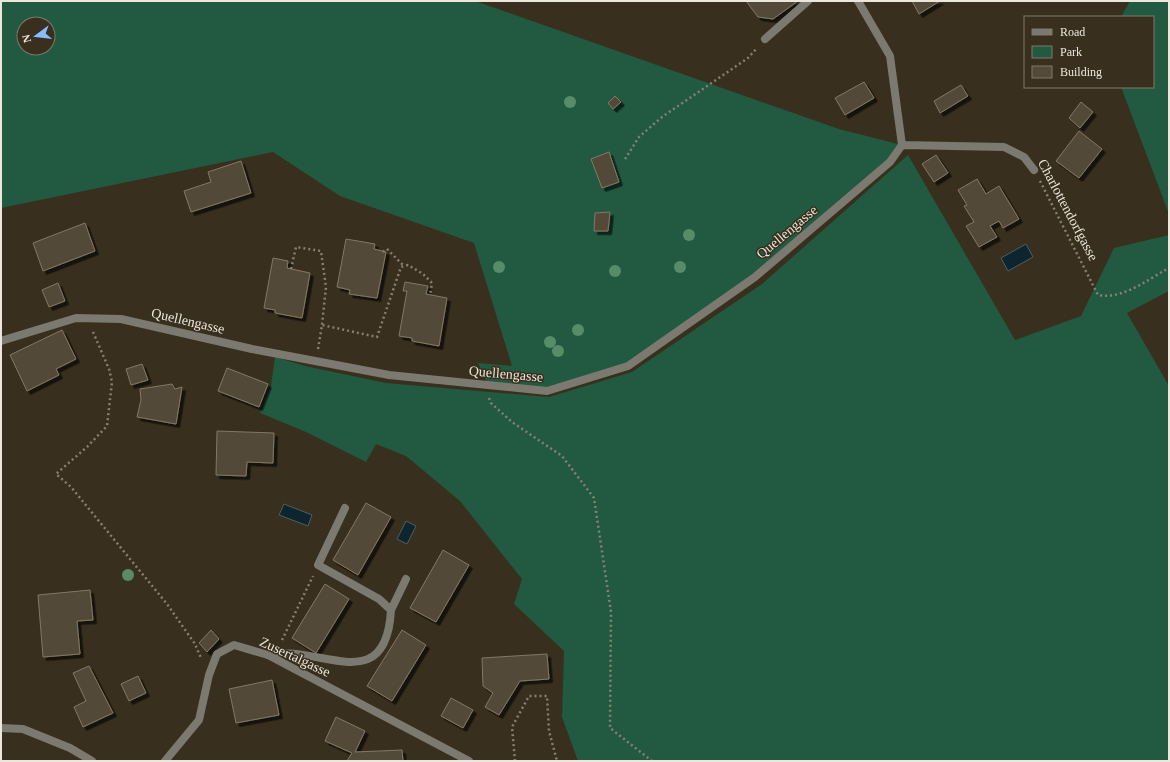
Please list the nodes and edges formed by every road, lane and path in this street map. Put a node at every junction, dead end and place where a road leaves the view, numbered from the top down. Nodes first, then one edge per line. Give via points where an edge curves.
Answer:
1 (808, 1) edge
2 (858, 1) edge
3 (765, 39) joint
4 (902, 145) junction
5 (624, 159) dead end
6 (1034, 170) joint
7 (383, 252) dead end
8 (404, 266) junction
9 (1169, 268) edge
10 (292, 269) dead end
11 (430, 295) dead end
12 (90, 325) dead end
13 (322, 325) junction
14 (1, 341) edge
15 (319, 344) dead end
16 (488, 385) junction
17 (345, 508) dead end
18 (318, 565) junction
19 (406, 579) dead end
20 (391, 610) junction
21 (272, 654) junction
22 (209, 675) junction
23 (1, 728) edge
24 (92, 761) edge
25 (165, 761) edge
26 (469, 761) edge
27 (515, 761) edge
28 (556, 761) edge
29 (652, 761) edge

1 - 3 street
2 - 4 street via 890,56
3 - 5 path via 748,58 675,108 639,137
4 - 6 street, Charlottendorfgasse via 1004,147 1024,157
4 - 16 street, Quellengasse via 890,162 755,277 628,366 547,391
6 - 9 path, Charlottendorfgasse via 1098,296 1117,295
7 - 8 path via 387,249
8 - 11 path via 408,265 423,274 432,283
8 - 13 path via 401,267 378,337
10 - 13 path via 296,247 321,251 326,287
12 - 22 path via 112,382 107,426 56,474 71,487 167,604 194,644
13 - 15 path
14 - 16 street, Quellengasse via 76,318 121,319 252,349 389,375
16 - 29 path via 487,392 492,403 512,422 562,456 594,498 611,612 610,728
17 - 18 street
18 - 20 street via 379,599
18 - 21 path
19 - 20 street
20 - 21 street via 387,637 377,652 358,663
21 - 22 street, Zusertalgasse via 234,645 217,654
21 - 26 street, Zusertalgasse
22 - 25 street, Zusertalgasse via 198,720
23 - 24 street via 23,730 70,748
27 - 28 path via 512,728 529,696 547,696 549,731

